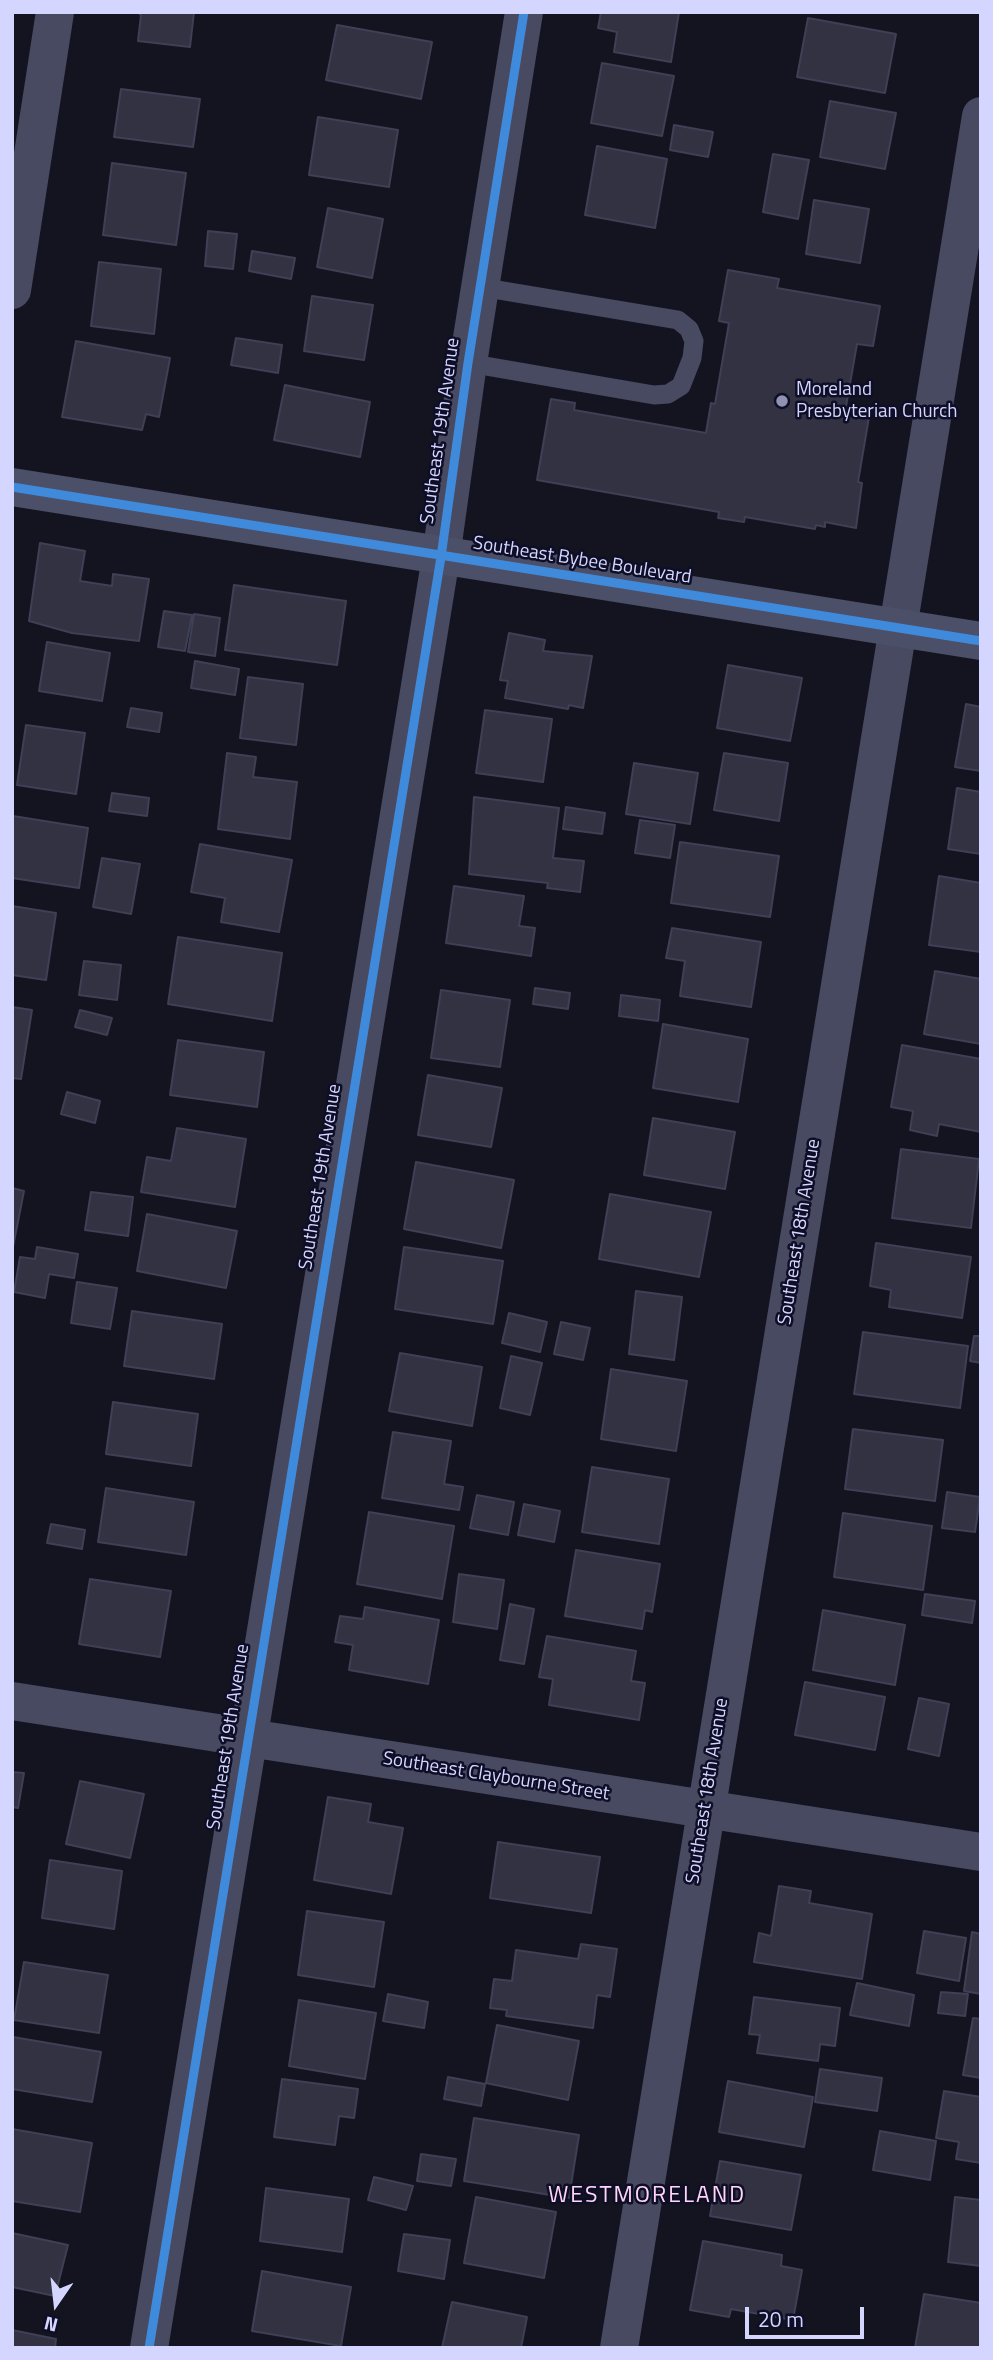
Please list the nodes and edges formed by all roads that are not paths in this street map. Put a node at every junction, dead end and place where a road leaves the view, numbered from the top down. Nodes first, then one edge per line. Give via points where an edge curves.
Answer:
1 (55, 12) edge
2 (524, 12) edge
3 (981, 116) edge
4 (480, 287) junction
5 (12, 290) edge
6 (468, 363) junction
7 (12, 487) edge
8 (441, 557) junction
9 (900, 629) junction
10 (981, 641) edge
11 (12, 1701) edge
12 (247, 1738) junction
13 (705, 1810) junction
14 (981, 1852) edge
15 (149, 2348) edge
16 (619, 2348) edge

1 - 5 street
2 - 4 street, Southeast 19th Avenue
3 - 9 street, Southeast 18th Avenue
4 - 6 street, Southeast 19th Avenue
4 - 6 lane via 678,320 694,341 692,358 681,386 654,395
6 - 8 street, Southeast 19th Avenue
7 - 8 main road, Southeast Bybee Boulevard
8 - 9 main road, Southeast Bybee Boulevard
8 - 12 street, Southeast 19th Avenue
9 - 10 main road, Southeast Bybee Boulevard
9 - 13 street, Southeast 18th Avenue
11 - 12 street, Southeast Claybourne Street
12 - 13 street, Southeast Claybourne Street
12 - 15 street, Southeast 19th Avenue
13 - 14 street, Southeast Claybourne Street
13 - 16 street, Southeast 18th Avenue

